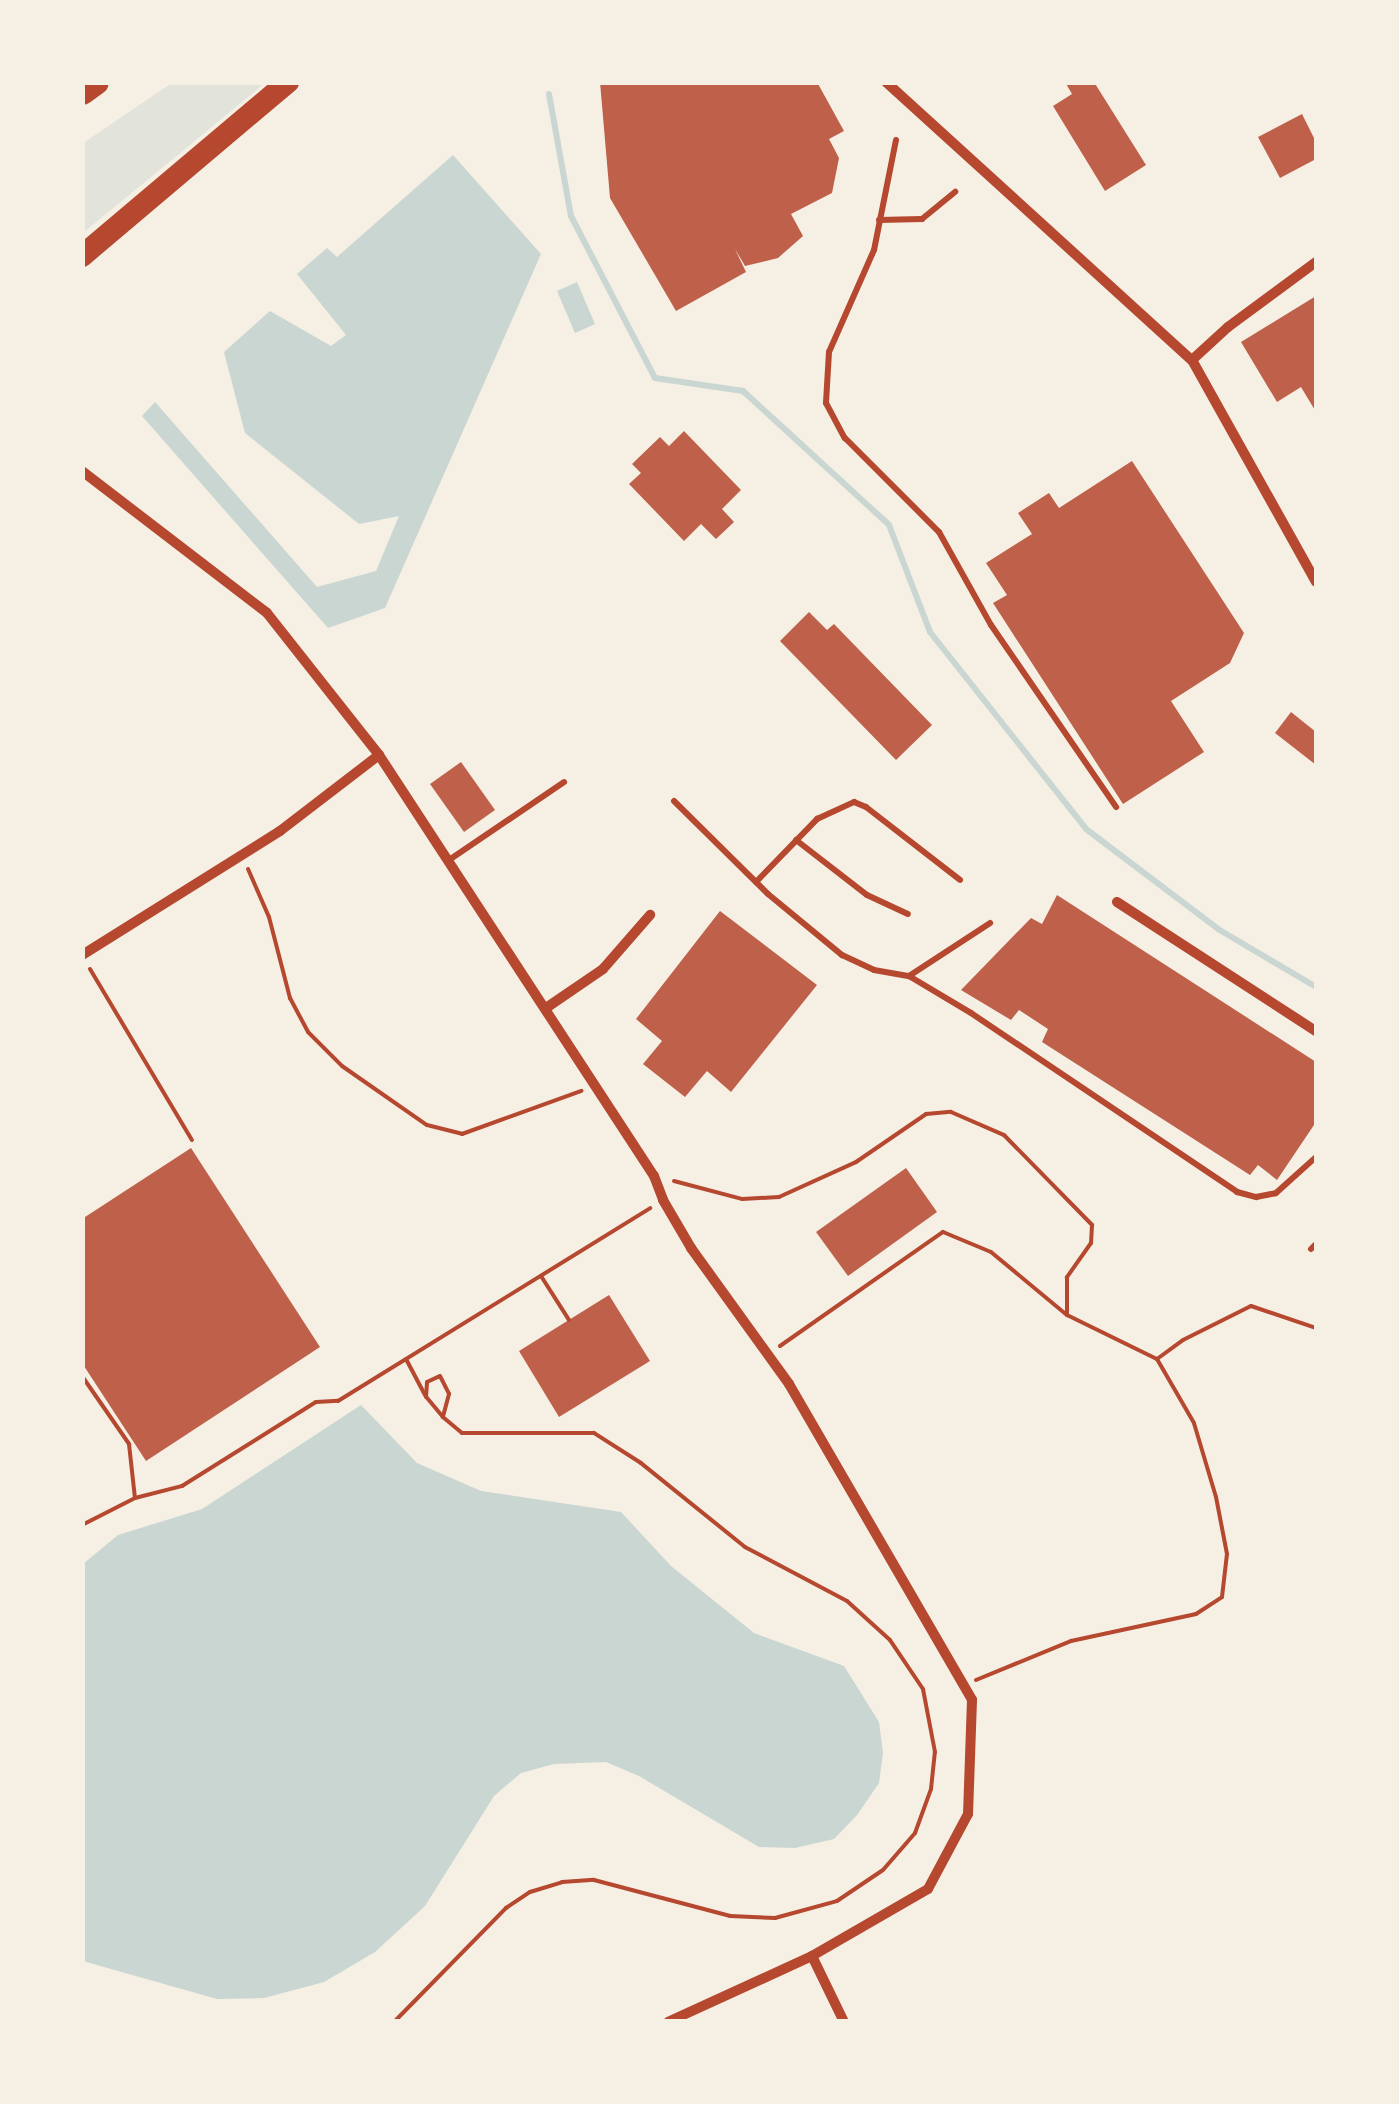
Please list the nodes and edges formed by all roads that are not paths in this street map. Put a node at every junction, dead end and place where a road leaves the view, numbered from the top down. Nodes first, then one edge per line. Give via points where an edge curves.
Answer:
1 (96, 82) edge
2 (288, 82) edge
3 (886, 82) edge
4 (82, 92) edge
5 (896, 140) dead end
6 (955, 192) dead end
7 (880, 220) junction
8 (82, 256) edge
9 (1316, 262) edge
10 (1192, 360) junction
11 (82, 471) edge
12 (1316, 582) edge
13 (379, 755) junction
14 (564, 782) dead end
15 (674, 800) dead end
16 (1116, 807) dead end
17 (796, 840) junction
18 (449, 860) junction
19 (960, 880) dead end
20 (756, 882) junction
21 (1116, 902) dead end
22 (650, 914) dead end
23 (908, 914) dead end
24 (990, 923) dead end
25 (82, 956) edge
26 (908, 976) junction
27 (546, 1008) junction
28 (1316, 1031) edge
29 (1316, 1157) edge
30 (812, 1956) junction
31 (668, 2022) edge
32 (844, 2022) edge

1 - 4 highway
2 - 8 main road
3 - 10 street
5 - 7 lane
6 - 7 lane via 922,218
7 - 16 lane via 829,352 824,386 830,414 845,438 938,532 991,625
9 - 10 street
10 - 12 street
11 - 13 street via 267,613
13 - 18 street
13 - 25 street via 239,856
14 - 18 lane
15 - 20 lane
17 - 19 lane via 826,812 860,804
17 - 20 lane
17 - 23 lane via 867,895
18 - 27 street
20 - 26 lane via 842,954 874,970
21 - 28 street
22 - 27 street via 603,969
24 - 26 lane
26 - 29 lane via 1032,1051 1238,1192 1276,1193
27 - 30 street via 768,1355 972,1700 968,1814 928,1889
30 - 31 street
30 - 32 street

